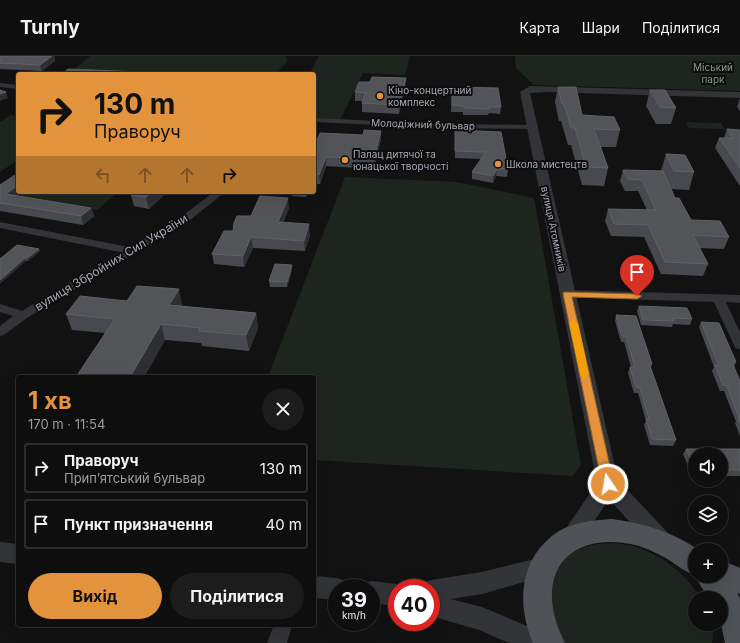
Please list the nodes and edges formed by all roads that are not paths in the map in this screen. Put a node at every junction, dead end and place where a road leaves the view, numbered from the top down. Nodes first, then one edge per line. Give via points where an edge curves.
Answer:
1 (0, 85) edge
2 (16, 88) edge
3 (740, 95) edge
4 (316, 120) edge
5 (532, 127) junction
6 (218, 194) edge
7 (0, 225) edge
8 (130, 251) junction
9 (567, 294) junction
10 (718, 298) junction
11 (740, 298) edge
12 (0, 308) edge
13 (23, 315) junction
14 (0, 332) edge
15 (740, 345) edge
16 (608, 484) junction
17 (568, 540) junction
18 (662, 542) junction
19 (0, 552) edge
20 (16, 554) edge
21 (688, 558) edge
22 (543, 568) junction
23 (728, 576) edge
24 (740, 581) edge
25 (714, 583) edge
26 (316, 587) edge
27 (328, 588) edge
28 (440, 590) edge
29 (440, 607) edge
30 (282, 627) edge
31 (740, 642) edge
32 (277, 643) edge
33 (537, 643) edge
34 (549, 643) edge

1 - 2 street
3 - 5 street, вулиця Атомників via 530,89 524,93
4 - 5 street, Молодіжний бульвар
5 - 9 street, вулиця Атомників
6 - 8 street, вулиця Збройних Сил України via 200,208
7 - 8 street
8 - 13 street, вулиця Збройних Сил України
9 - 10 street
9 - 16 street, вулиця Атомників
10 - 11 street
10 - 15 street
12 - 13 street
13 - 14 street, вулиця Збройних Сил України
16 - 17 street
16 - 18 street
17 - 18 main road via 582,534 612,530 645,535
17 - 22 main road via 558,548
18 - 21 main road
19 - 20 street
22 - 28 street via 482,583
22 - 34 main road via 539,579 537,606
23 - 24 main road
25 - 31 main road via 731,609 738,627
26 - 27 street
29 - 33 street via 482,619
30 - 32 street

